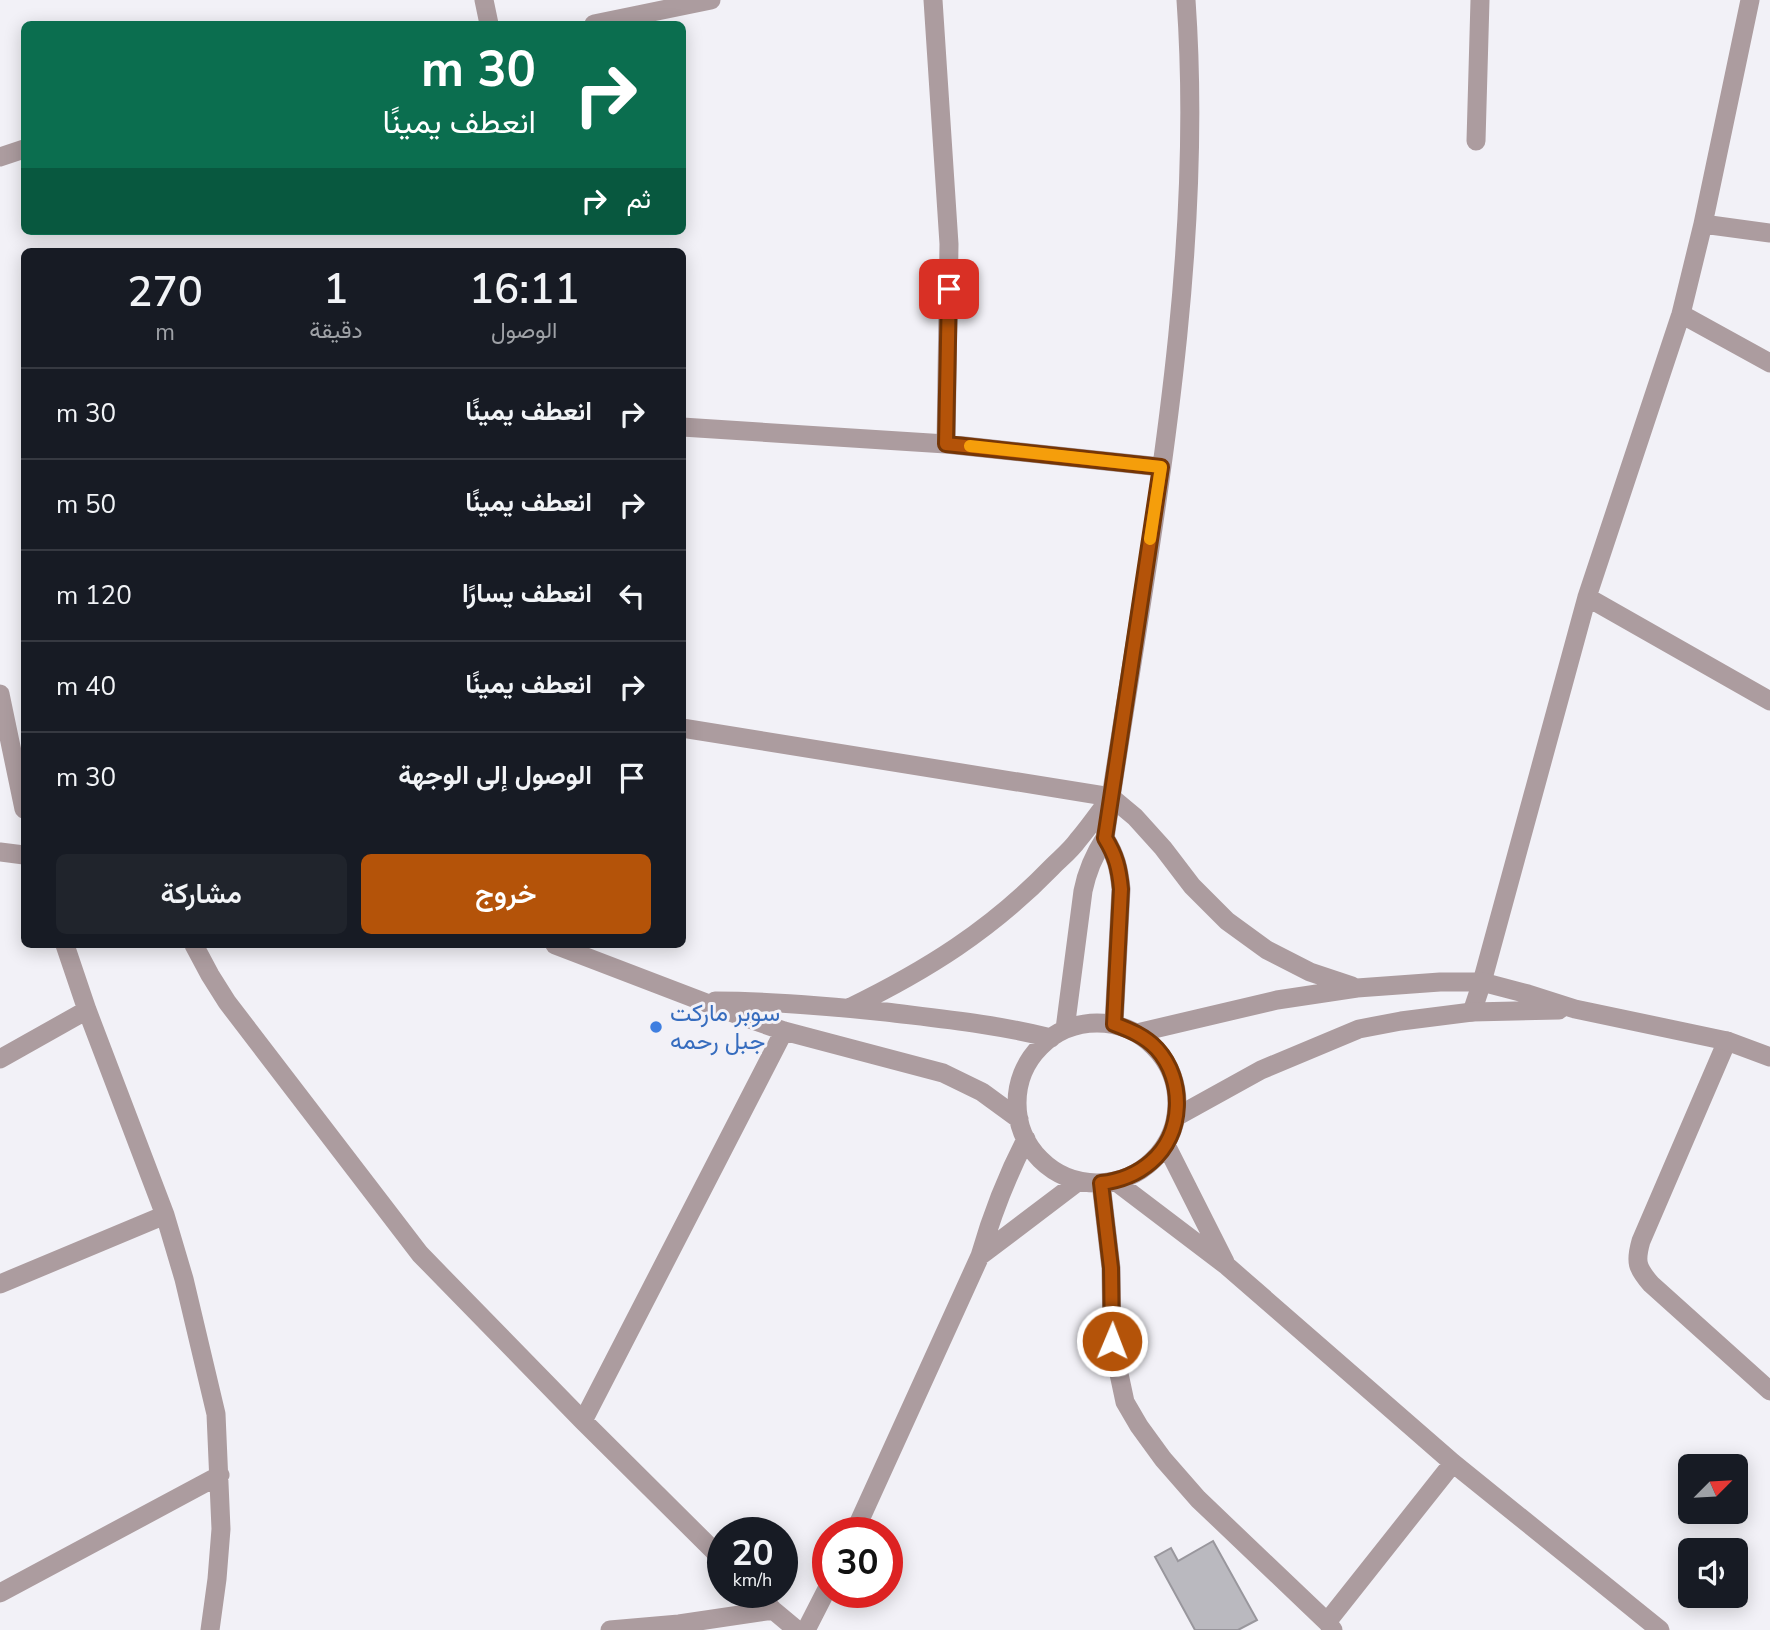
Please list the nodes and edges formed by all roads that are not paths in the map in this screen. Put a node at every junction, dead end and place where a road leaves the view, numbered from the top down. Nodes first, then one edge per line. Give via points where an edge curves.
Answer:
1 (484, 0) edge
2 (711, 0) edge
3 (933, 0) edge
4 (1186, 0) edge
5 (1480, 0) edge
6 (1749, 0) edge
7 (488, 21) edge
8 (609, 21) edge
9 (1476, 141) dead end
10 (21, 150) edge
11 (0, 157) edge
12 (1703, 224) junction
13 (1770, 233) edge
14 (1681, 314) junction
15 (1770, 363) edge
16 (686, 427) edge
17 (946, 444) junction
18 (1161, 467) junction
19 (1587, 597) junction
20 (0, 694) edge
21 (1770, 701) edge
22 (686, 729) edge
23 (14, 773) edge
24 (1111, 797) junction
25 (21, 798) edge
26 (1105, 838) junction
27 (0, 852) edge
28 (21, 855) edge
29 (66, 948) edge
30 (196, 948) edge
31 (563, 948) edge
32 (1482, 982) junction
33 (1357, 988) junction
34 (702, 1001) junction
35 (849, 1008) junction
36 (1574, 1009) junction
37 (87, 1010) junction
38 (1472, 1012) junction
39 (1114, 1024) junction
40 (784, 1031) junction
41 (1058, 1033) junction
42 (1137, 1033) junction
43 (1727, 1041) junction
44 (1770, 1057) edge
45 (0, 1059) edge
46 (1176, 1117) junction
47 (1019, 1119) junction
48 (1026, 1139) junction
49 (1166, 1145) junction
50 (1079, 1181) junction
51 (1108, 1182) junction
52 (165, 1215) junction
53 (980, 1255) junction
54 (1227, 1266) junction
55 (0, 1284) edge
56 (1770, 1391) edge
57 (583, 1421) junction
58 (1453, 1463) junction
59 (220, 1475) junction
60 (861, 1517) edge
61 (707, 1544) edge
62 (0, 1593) edge
63 (817, 1608) edge
64 (773, 1610) joint
65 (1330, 1626) edge
66 (210, 1630) edge
67 (610, 1630) edge
68 (797, 1630) edge
69 (806, 1630) edge
70 (1660, 1630) edge

1 - 7 street
2 - 8 street
3 - 17 street via 949,244
4 - 18 street via 1189,187
5 - 9 street
6 - 12 street
10 - 11 street
12 - 13 street
12 - 14 street
14 - 15 street
14 - 19 street
16 - 17 street
17 - 18 street
18 - 24 street
19 - 21 street
19 - 32 street
20 - 23 street
22 - 24 street
23 - 25 street
24 - 26 street
24 - 33 street via 1135,817 1227,920 1266,950
24 - 35 street via 1038,883 995,920 949,954
26 - 39 street via 1117,862 1121,889
26 - 41 street via 1087,872
27 - 28 street
29 - 37 street
30 - 57 street via 227,1002 420,1254
31 - 34 street
32 - 33 street
32 - 36 street
32 - 38 street
33 - 42 street via 1277,1000
34 - 35 street
34 - 40 street
35 - 41 street
36 - 38 street
36 - 43 street
37 - 45 street
37 - 52 street
38 - 46 street via 1359,1029 1261,1070
39 - 41 street via 1089,1023
39 - 42 street
40 - 47 street via 943,1073 982,1092
40 - 57 street
41 - 47 street via 1034,1054 1023,1073
42 - 46 street via 1156,1048 1170,1069 1177,1093
43 - 44 street
43 - 56 street via 1641,1241 1638,1265 1651,1284
46 - 49 street
47 - 48 street
48 - 50 street via 1057,1172
48 - 53 street via 991,1215
49 - 51 street via 1135,1174
49 - 54 street
50 - 51 street
50 - 53 street
51 - 54 street
51 - 65 street via 1112,1341 1125,1402 1163,1459 1198,1499
52 - 55 street
52 - 59 street via 216,1414
53 - 60 street
54 - 58 street
57 - 61 street
58 - 65 street
58 - 70 street
59 - 62 street
59 - 66 street via 217,1580
63 - 69 street
64 - 67 street
64 - 68 street

